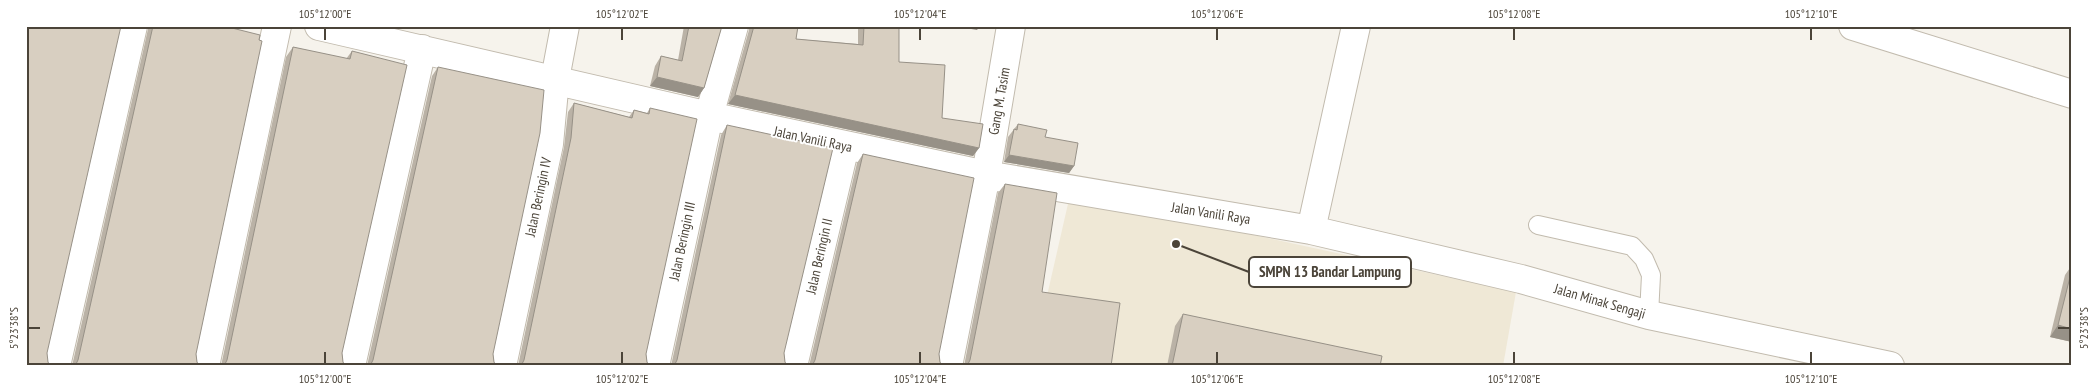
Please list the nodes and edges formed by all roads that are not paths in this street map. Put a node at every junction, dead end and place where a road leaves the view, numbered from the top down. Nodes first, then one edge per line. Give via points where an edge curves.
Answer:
1 (132, 26) edge
2 (277, 26) edge
3 (319, 26) edge
4 (565, 26) edge
5 (734, 26) edge
6 (1011, 26) edge
7 (1356, 26) edge
8 (1853, 26) edge
9 (422, 48) junction
10 (555, 80) junction
11 (2072, 94) edge
12 (709, 116) junction
13 (845, 146) junction
14 (986, 175) junction
15 (1538, 225) dead end
16 (1311, 230) junction
17 (1649, 316) junction
18 (56, 366) edge
19 (206, 366) edge
20 (351, 366) edge
21 (502, 366) edge
22 (655, 366) edge
23 (793, 366) edge
24 (948, 366) edge
25 (1890, 366) edge

1 - 18 street
2 - 19 street
3 - 9 street, Jalan Vanili Raya
4 - 10 street, Jalan Beringin IV
5 - 12 street, Jalan Beringin III
6 - 14 street, Gang M. Tasim
7 - 16 street
8 - 11 street
9 - 10 street, Jalan Vanili Raya
9 - 20 street
10 - 12 street, Jalan Vanili Raya
10 - 21 street, Jalan Beringin IV via 549,144
12 - 13 street, Jalan Vanili Raya
12 - 22 street, Jalan Beringin III
13 - 14 street, Jalan Vanili Raya
13 - 23 street, Jalan Beringin II
14 - 16 street, Jalan Vanili Raya
14 - 24 street, Gang M. Tasim
15 - 17 lane via 1632,246 1644,259 1651,275
16 - 17 street, Jalan Minak Sengaji via 1521,279
17 - 25 street, Jalan Minak Sengaji

